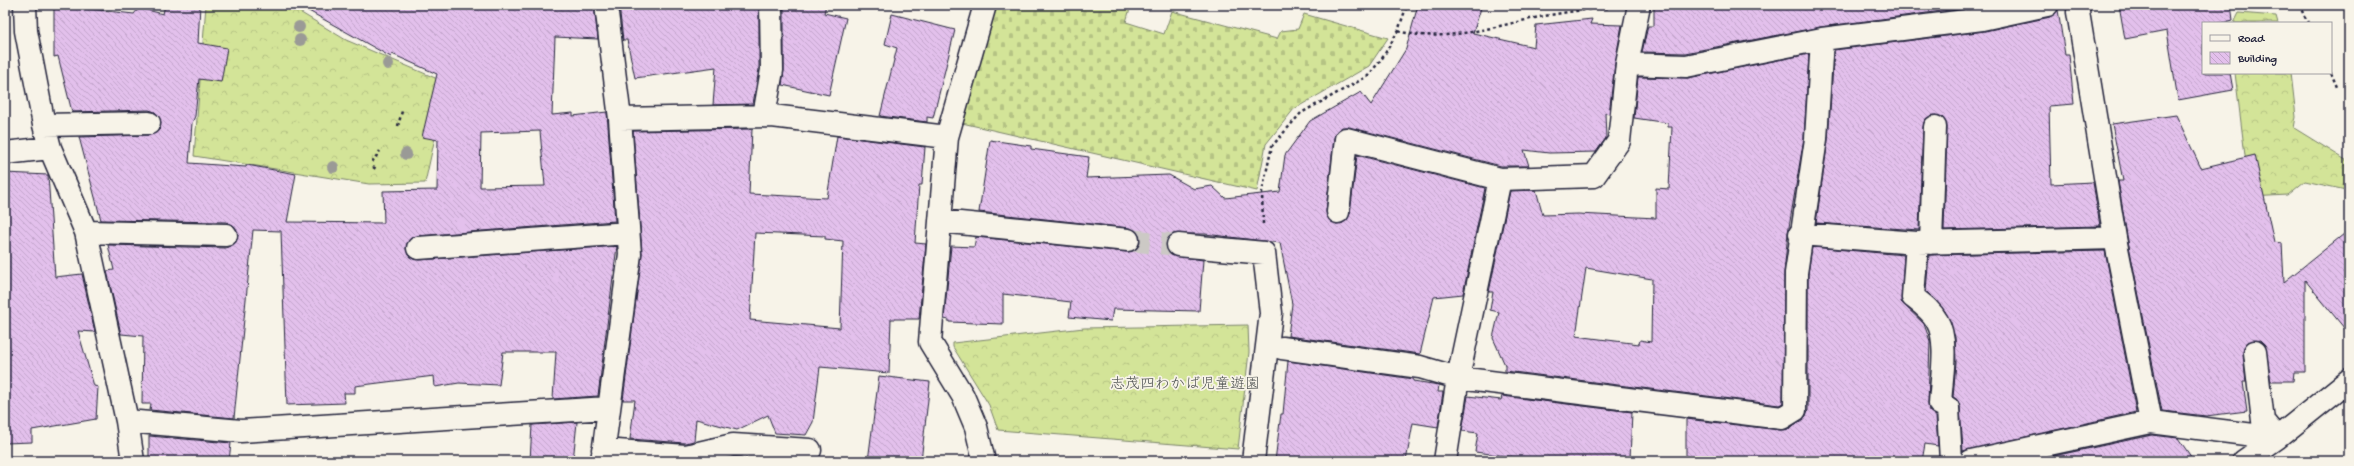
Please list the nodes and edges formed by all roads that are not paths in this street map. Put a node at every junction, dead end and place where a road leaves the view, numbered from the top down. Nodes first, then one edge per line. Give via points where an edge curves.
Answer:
1 (25, 5) edge
2 (606, 5) edge
3 (772, 5) edge
4 (985, 5) edge
5 (2046, 5) edge
6 (2079, 5) edge
7 (1638, 6) edge
8 (1822, 39) junction
9 (1627, 64) junction
10 (764, 116) junction
11 (620, 119) junction
12 (149, 123) dead end
13 (44, 125) junction
14 (1935, 127) dead end
15 (947, 137) junction
16 (50, 148) junction
17 (5, 153) edge
18 (1500, 179) junction
19 (1338, 212) dead end
20 (940, 221) junction
21 (86, 232) junction
22 (628, 233) junction
23 (1800, 234) junction
24 (226, 235) dead end
25 (2115, 238) junction
26 (1128, 240) tunnel mouth
27 (1924, 243) junction
28 (1178, 245) tunnel mouth
29 (418, 248) dead end
30 (1274, 347) junction
31 (2255, 352) dead end
32 (1458, 378) junction
33 (2349, 380) edge
34 (608, 408) junction
35 (127, 421) junction
36 (2150, 422) junction
37 (2277, 438) junction
38 (810, 450) dead end
39 (603, 456) edge
40 (134, 461) edge
41 (984, 461) edge
42 (1253, 461) edge
43 (1445, 461) edge
44 (1950, 461) edge
45 (1971, 461) edge
46 (2244, 461) edge

1 - 13 street via 26,30
2 - 11 street
3 - 10 street via 772,70
4 - 15 street
5 - 8 street via 1982,19
6 - 25 street via 2079,20
7 - 9 street
8 - 9 street via 1686,66
8 - 23 street via 1816,138
9 - 18 street via 1619,141 1594,176
10 - 11 street
10 - 15 street
11 - 22 street
12 - 13 street
13 - 16 street
14 - 27 street
15 - 20 street
16 - 17 street
16 - 21 street
18 - 19 street via 1346,138
18 - 32 street
20 - 26 street
20 - 41 street via 930,342 963,396 976,427
21 - 24 street
21 - 35 street
22 - 29 street
22 - 34 street via 630,254
23 - 27 street
23 - 32 street via 1796,273 1795,410 1782,418
25 - 27 street
25 - 36 street
27 - 44 street via 1913,297 1927,307 1938,321 1944,344 1940,404 1948,408
28 - 30 street via 1264,253
30 - 32 street via 1420,367
30 - 42 street
31 - 37 street via 2263,421
32 - 43 street
33 - 37 street
34 - 35 street via 241,431
34 - 39 street
35 - 40 street
36 - 37 street
36 - 45 street
37 - 46 street
38 - 39 street via 734,445 686,456

